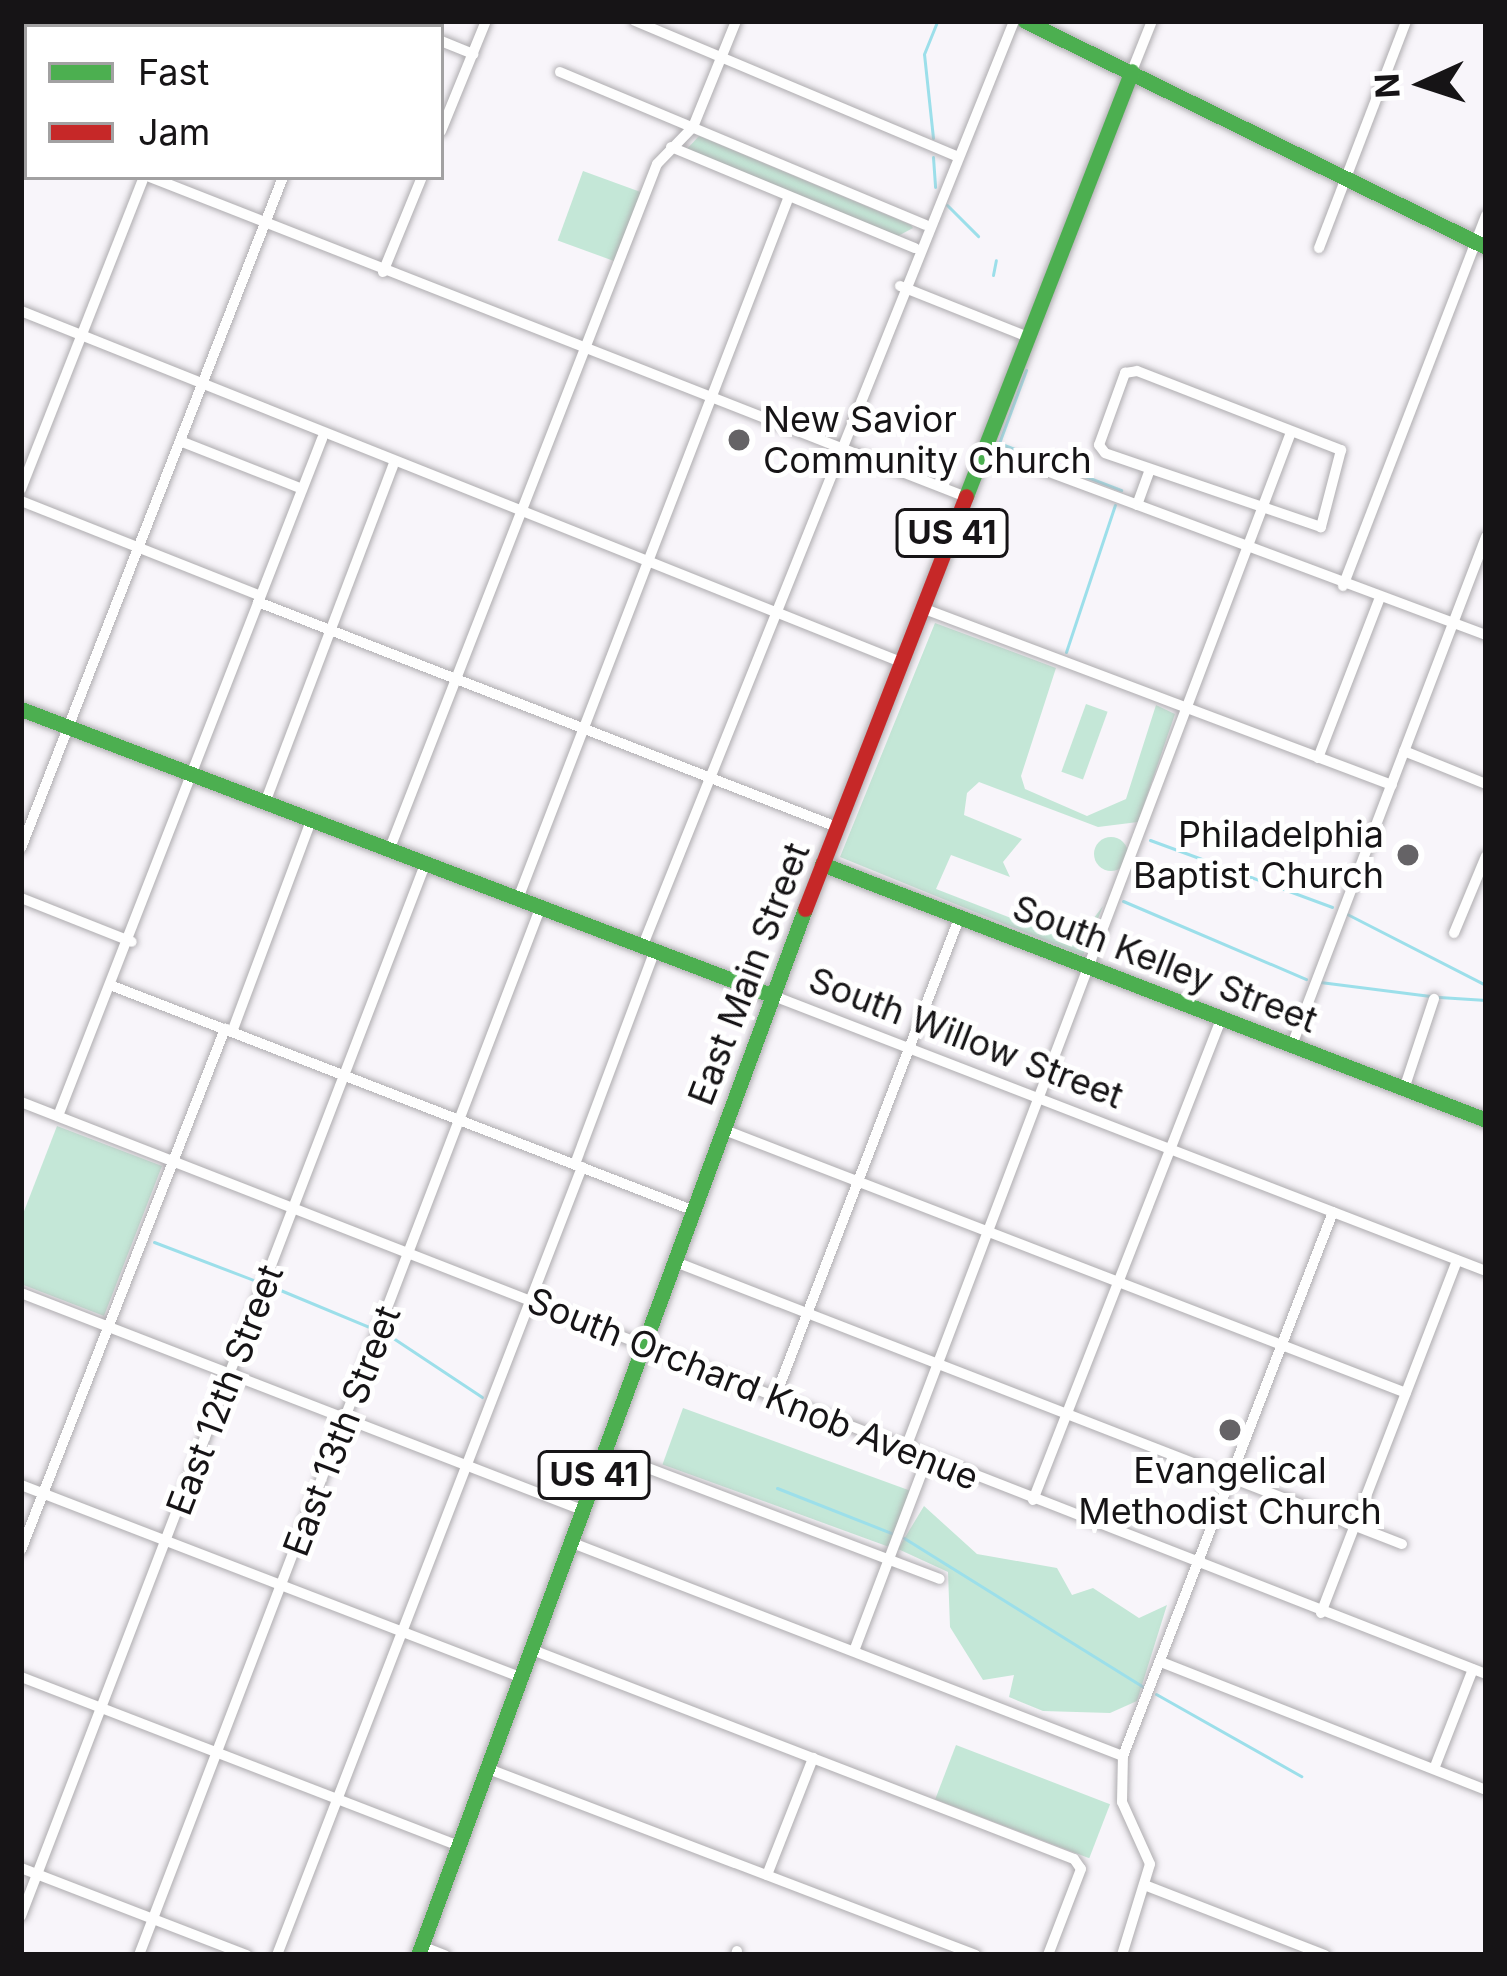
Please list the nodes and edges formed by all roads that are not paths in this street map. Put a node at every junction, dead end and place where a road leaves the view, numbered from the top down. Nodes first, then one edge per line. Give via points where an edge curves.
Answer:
1 (486, 21) edge
2 (635, 21) edge
3 (736, 21) edge
4 (1014, 21) edge
5 (1024, 21) edge
6 (1152, 21) edge
7 (1406, 21) edge
8 (444, 41) edge
9 (472, 54) junction
10 (721, 58) junction
11 (1132, 70) junction
12 (560, 72) dead end
13 (444, 124) edge
14 (693, 127) junction
15 (671, 147) junction
16 (956, 156) junction
17 (1346, 176) junction
18 (146, 180) edge
19 (155, 180) edge
20 (282, 180) edge
21 (421, 180) edge
22 (788, 199) junction
23 (1486, 216) edge
24 (265, 223) junction
25 (925, 225) junction
26 (1481, 244) edge
27 (915, 248) junction
28 (1319, 248) dead end
29 (382, 272) junction
30 (900, 286) junction
31 (21, 310) edge
32 (81, 334) junction
33 (1028, 337) junction
34 (584, 349) junction
35 (204, 381) junction
36 (710, 398) junction
37 (1291, 432) junction
38 (322, 439) junction
39 (180, 441) junction
40 (837, 448) junction
41 (986, 448) junction
42 (393, 465) junction
43 (1150, 470) junction
44 (300, 488) junction
45 (21, 490) edge
46 (966, 497) junction
47 (21, 501) edge
48 (1137, 505) junction
49 (1262, 512) junction
50 (521, 514) junction
51 (1486, 537) edge
52 (139, 547) junction
53 (1247, 549) junction
54 (648, 563) junction
55 (1342, 586) junction
56 (259, 599) junction
57 (1379, 600) junction
58 (922, 608) junction
59 (773, 612) junction
60 (1453, 624) junction
61 (329, 629) junction
62 (1486, 635) edge
63 (901, 662) junction
64 (456, 679) junction
65 (21, 709) edge
66 (1188, 710) junction
67 (68, 727) junction
68 (581, 727) junction
69 (1405, 751) junction
70 (1318, 758) junction
71 (193, 772) junction
72 (709, 777) junction
73 (1392, 784) junction
74 (1486, 784) edge
75 (266, 800) junction
76 (312, 818) junction
77 (837, 827) junction
78 (21, 848) edge
79 (390, 848) junction
80 (1486, 856) edge
81 (426, 862) junction
82 (822, 864) junction
83 (519, 896) junction
84 (21, 898) edge
85 (541, 906) junction
86 (960, 916) junction
87 (1454, 933) dead end
88 (132, 942) junction
89 (649, 947) junction
90 (1088, 965) junction
91 (110, 985) junction
92 (771, 995) junction
93 (1434, 999) dead end
94 (1223, 1015) junction
95 (229, 1031) junction
96 (910, 1046) junction
97 (1292, 1046) junction
98 (346, 1076) junction
99 (1404, 1089) junction
100 (1040, 1097) junction
101 (21, 1102) edge
102 (58, 1116) junction
103 (1486, 1120) edge
104 (461, 1121) junction
105 (722, 1129) junction
106 (1171, 1148) junction
107 (174, 1161) junction
108 (578, 1166) junction
109 (858, 1182) junction
110 (296, 1208) junction
111 (692, 1210) junction
112 (1334, 1212) junction
113 (989, 1234) junction
114 (410, 1253) junction
115 (1456, 1260) junction
116 (673, 1261) junction
117 (1486, 1270) edge
118 (1120, 1283) junction
119 (21, 1293) edge
120 (531, 1300) junction
121 (807, 1313) junction
122 (110, 1328) junction
123 (1283, 1346) junction
124 (641, 1347) junction
125 (937, 1365) junction
126 (232, 1375) junction
127 (1406, 1393) junction
128 (774, 1400) junction
129 (1067, 1414) junction
130 (346, 1419) junction
131 (905, 1450) junction
132 (603, 1451) junction
133 (927, 1459) junction
134 (466, 1466) junction
135 (1232, 1477) junction
136 (21, 1485) edge
137 (42, 1493) junction
138 (1033, 1500) junction
139 (581, 1510) junction
140 (1356, 1526) junction
141 (166, 1541) junction
142 (570, 1541) junction
143 (1402, 1544) dead end
144 (21, 1550) edge
145 (888, 1559) junction
146 (1196, 1564) junction
147 (940, 1579) dead end
148 (282, 1586) junction
149 (1321, 1612) junction
150 (403, 1632) junction
151 (530, 1649) junction
152 (854, 1651) junction
153 (1161, 1662) junction
154 (1473, 1669) junction
155 (1486, 1674) edge
156 (21, 1677) edge
157 (520, 1677) junction
158 (102, 1708) junction
159 (217, 1753) junction
160 (1123, 1756) junction
161 (813, 1758) junction
162 (487, 1768) junction
163 (1434, 1769) junction
164 (1486, 1790) edge
165 (338, 1800) junction
166 (458, 1846) junction
167 (21, 1868) edge
168 (37, 1874) junction
169 (767, 1875) junction
170 (1147, 1886) junction
171 (21, 1916) edge
172 (153, 1919) junction
173 (419, 1950) edge
174 (139, 1955) edge
175 (247, 1955) edge
176 (277, 1955) edge
177 (445, 1955) edge
178 (976, 1955) edge
179 (1048, 1955) edge
180 (1122, 1955) edge
181 (1325, 1955) edge

1 - 9 street
2 - 10 street
3 - 10 street
4 - 16 street
5 - 11 main road
6 - 11 street, East Main Street
7 - 17 street
8 - 9 street
9 - 13 street
10 - 14 street
10 - 16 street
11 - 17 main road
11 - 33 main road, East Main Street / US 41
12 - 14 street
14 - 15 street
14 - 25 street
15 - 22 street
15 - 34 street
16 - 25 street
17 - 26 main road
17 - 28 street
18 - 32 street
19 - 24 street
20 - 24 street
21 - 29 street
22 - 27 street
22 - 36 street
23 - 26 street
24 - 29 street
24 - 35 street
25 - 27 street
26 - 55 street
27 - 30 street
29 - 34 street
30 - 33 street
30 - 40 street
31 - 32 street
32 - 35 street
32 - 45 street
33 - 41 main road, East Main Street / US 41
34 - 36 street
34 - 50 street
35 - 38 street via 302,418
35 - 39 street
36 - 40 street
36 - 54 street
37 - 43 street via 1125,373 1099,445
37 - 49 street
37 - 49 street via 1346,457 1322,527
38 - 42 street
38 - 44 street
39 - 44 street
39 - 52 street
40 - 46 street
40 - 59 street
41 - 46 main road, East Main Street / US 41
41 - 48 street
42 - 50 street
42 - 61 street
43 - 48 street
43 - 49 street
44 - 56 street
46 - 58 main road, East Main Street / US 41
47 - 52 street
48 - 53 street
49 - 53 street
50 - 54 street
50 - 64 street
51 - 60 street
52 - 56 street
52 - 67 street
53 - 55 street
53 - 66 street
54 - 59 street
54 - 68 street
55 - 57 street
56 - 61 street
56 - 71 street
57 - 60 street
57 - 70 street
58 - 63 main road, East Main Street / US 41
58 - 66 street
59 - 63 street
59 - 72 street
60 - 62 street
60 - 69 street
61 - 64 street
61 - 75 street
63 - 77 main road, East Main Street / US 41
64 - 68 street
64 - 79 street
65 - 67 main road, South Willow Street
66 - 70 street
66 - 90 street
67 - 71 main road, South Willow Street
67 - 78 street
68 - 72 street
68 - 83 street
69 - 73 street
69 - 74 street
70 - 73 street
71 - 75 main road, South Willow Street
71 - 88 street
72 - 77 street
72 - 89 street
73 - 97 street
75 - 76 main road, South Willow Street
76 - 79 main road, South Willow Street
76 - 95 street
77 - 82 main road, East Main Street / US 41
79 - 81 main road, South Willow Street
80 - 87 street
81 - 83 main road, South Willow Street
81 - 98 street, East 12th Street
82 - 86 main road, South Kelley Street
82 - 92 main road, East Main Street / US 41
83 - 85 main road, South Willow Street
84 - 88 street
85 - 89 main road, South Willow Street
85 - 104 street, East 13th Street
86 - 90 main road, South Kelley Street
86 - 96 street
88 - 91 street
89 - 92 main road, South Willow Street
89 - 108 street
90 - 94 main road, South Kelley Street
90 - 100 street
91 - 95 street
91 - 102 street
92 - 96 street, South Willow Street
92 - 105 main road, East Main Street / US 41
93 - 99 street
94 - 97 main road, South Kelley Street
94 - 106 street
95 - 98 street
95 - 107 street
96 - 100 street, South Willow Street
96 - 109 street
97 - 99 main road, South Kelley Street
98 - 104 street
98 - 110 street, East 12th Street
99 - 103 main road, South Kelley Street
100 - 106 street, South Willow Street
100 - 113 street
101 - 102 street, South Orchard Knob Avenue
102 - 107 street, South Orchard Knob Avenue
104 - 108 street
104 - 114 street, East 13th Street
105 - 109 street
105 - 111 main road, East Main Street / US 41
106 - 112 street, South Willow Street
106 - 118 street
107 - 110 street, South Orchard Knob Avenue
107 - 122 street
108 - 111 street
108 - 120 street
109 - 113 street
109 - 121 street
110 - 114 street, South Orchard Knob Avenue
110 - 126 street, East 12th Street
111 - 116 main road, East Main Street / US 41
112 - 115 street, South Willow Street
112 - 123 street
113 - 118 street
113 - 125 street
114 - 120 street, South Orchard Knob Avenue
114 - 130 street, East 13th Street
115 - 117 street, South Willow Street
115 - 127 street
116 - 121 street
116 - 124 main road, East Main Street / US 41
118 - 123 street
118 - 129 street
119 - 122 street
120 - 124 street, South Orchard Knob Avenue
120 - 134 street
121 - 125 street
121 - 128 street
122 - 126 street
122 - 137 street
123 - 127 street
123 - 135 street
124 - 128 street, South Orchard Knob Avenue
124 - 132 main road, East Main Street / US 41
125 - 129 street
125 - 131 street
126 - 130 street
126 - 141 street, East 12th Street
127 - 140 street
128 - 131 street, South Orchard Knob Avenue
129 - 135 street
129 - 138 street
130 - 134 street
130 - 148 street, East 13th Street
131 - 133 street, South Orchard Knob Avenue
132 - 139 main road, East Main Street / US 41
132 - 145 street
133 - 138 street, South Orchard Knob Avenue
133 - 145 street
134 - 139 street
134 - 150 street
135 - 140 street
135 - 146 street
136 - 137 street
137 - 141 street
137 - 144 street
138 - 146 street, South Orchard Knob Avenue
139 - 142 main road, East Main Street / US 41
140 - 143 street
140 - 149 street
141 - 148 street
141 - 158 street, East 12th Street
142 - 151 main road, East Main Street / US 41
142 - 152 street
145 - 147 street
145 - 152 street
146 - 149 street, South Orchard Knob Avenue
146 - 153 street
148 - 150 street
148 - 159 street, East 13th Street
149 - 154 street, South Orchard Knob Avenue
150 - 157 street
150 - 165 street
151 - 157 main road, East Main Street / US 41
151 - 161 street
152 - 160 street
153 - 160 street
153 - 163 street
154 - 155 street, South Orchard Knob Avenue
154 - 163 street
156 - 158 street
157 - 162 main road, East Main Street / US 41
158 - 159 street
158 - 168 street, East 12th Street
159 - 165 street
159 - 172 street, East 13th Street
160 - 170 street via 1122,1802 1145,1844
161 - 169 street
161 - 179 street via 1080,1863
162 - 166 main road, East Main Street / US 41
162 - 169 street
163 - 164 street
165 - 166 street
165 - 176 street
166 - 173 main road, East Main Street / US 41
167 - 168 street
168 - 171 street, East 12th Street
168 - 172 street
169 - 178 street
170 - 180 street
170 - 181 street
172 - 174 street, East 13th Street
172 - 175 street
173 - 177 street

